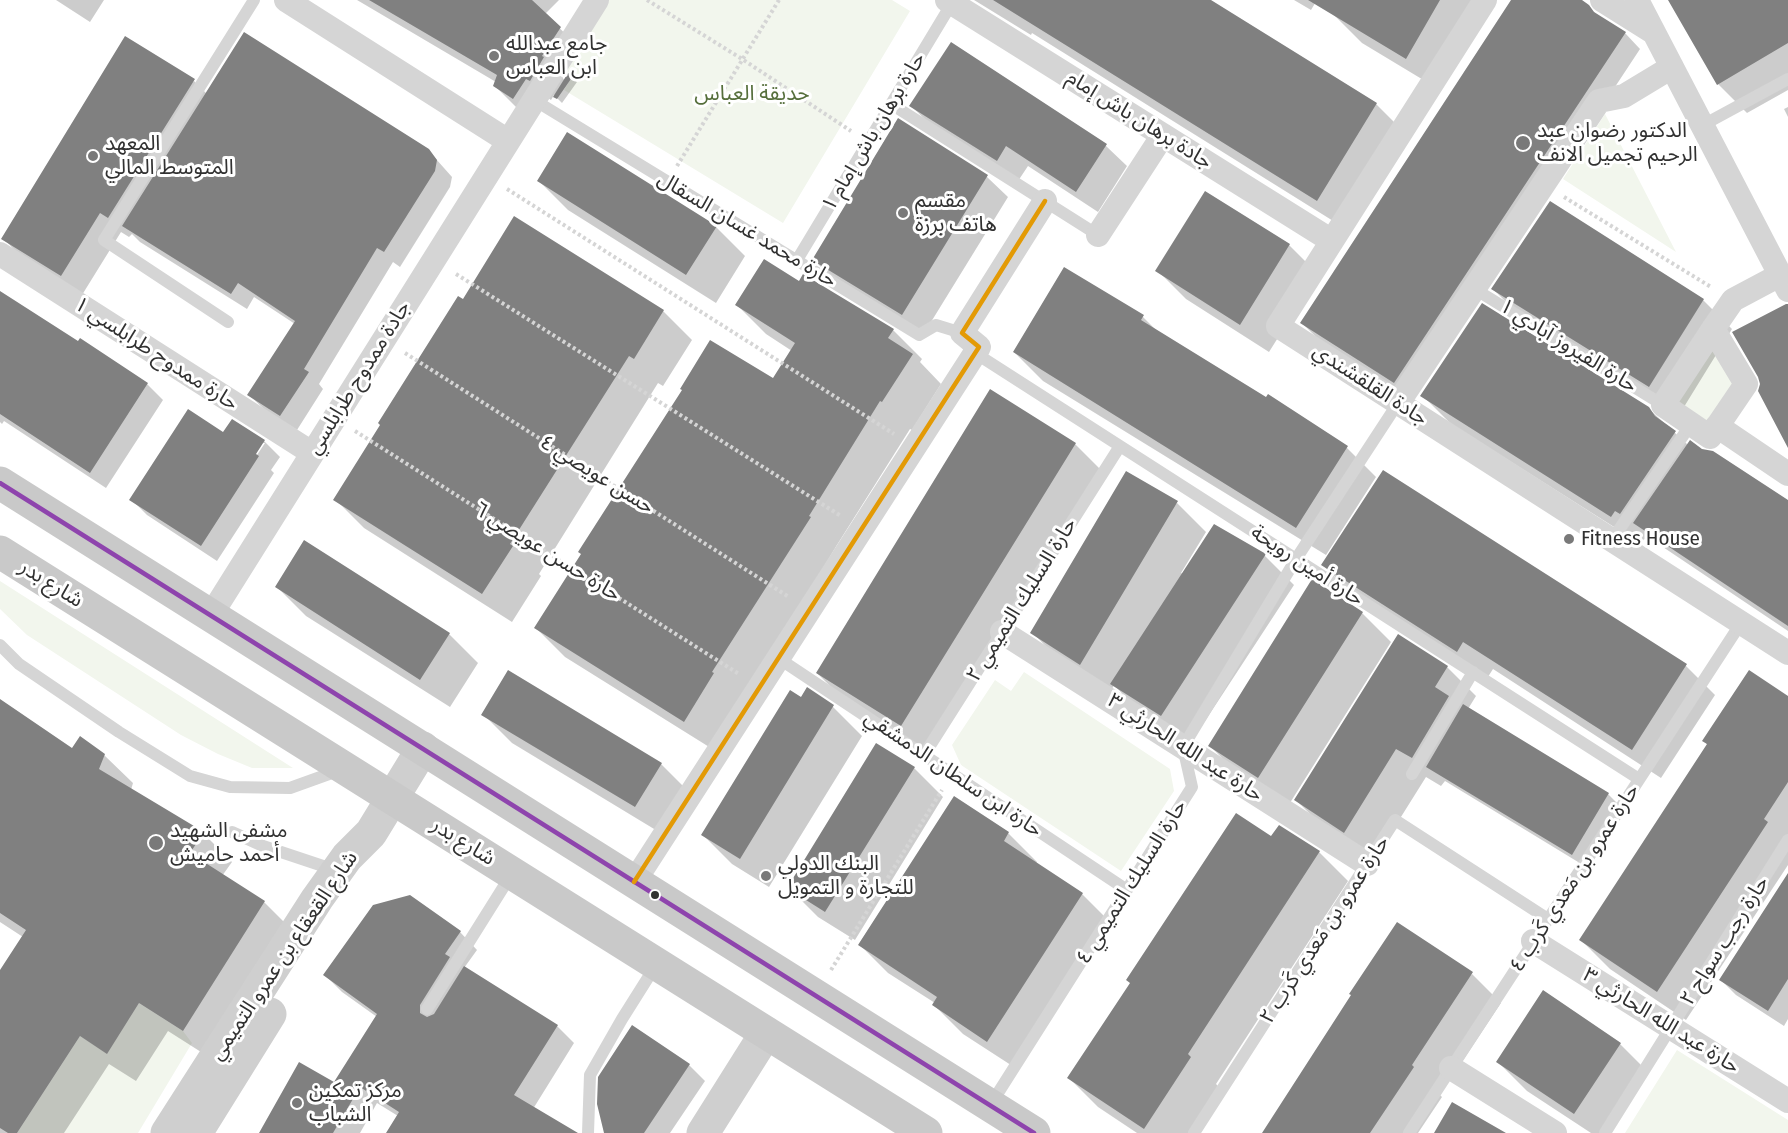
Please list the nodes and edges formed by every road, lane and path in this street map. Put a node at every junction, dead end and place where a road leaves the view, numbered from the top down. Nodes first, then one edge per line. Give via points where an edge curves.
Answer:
1 (254, 0) edge
2 (286, 0) edge
3 (597, 0) edge
4 (647, 0) edge
5 (779, 0) edge
6 (1485, 0) edge
7 (1602, 0) edge
8 (1637, 0) edge
9 (949, 2) edge
10 (1654, 32) junction
11 (742, 59) junction
12 (1672, 67) junction
13 (1788, 79) edge
14 (534, 100) junction
15 (891, 104) junction
16 (1703, 125) junction
17 (1163, 135) junction
18 (508, 141) junction
19 (868, 143) junction
20 (486, 176) junction
21 (668, 182) junction
22 (1542, 184) junction
23 (1046, 201) junction
24 (1098, 235) joint
25 (1332, 241) junction
26 (0, 254) edge
27 (434, 260) junction
28 (797, 260) junction
29 (1784, 282) edge
30 (1473, 288) junction
31 (1732, 300) junction
32 (228, 322) dead end
33 (1713, 329) junction
34 (962, 333) junction
35 (384, 339) junction
36 (975, 353) junction
37 (1398, 403) junction
38 (1663, 405) junction
39 (334, 418) junction
40 (1691, 424) junction
41 (1717, 426) junction
42 (1120, 446) junction
43 (915, 447) junction
44 (312, 453) junction
45 (1788, 474) edge
46 (0, 483) edge
47 (862, 529) junction
48 (1612, 540) junction
49 (0, 552) edge
50 (1296, 559) junction
51 (810, 610) junction
52 (211, 615) junction
53 (1741, 622) junction
54 (1002, 632) junction
55 (0, 645) edge
56 (1788, 653) edge
57 (778, 658) junction
58 (1473, 672) junction
59 (760, 687) junction
60 (1183, 747) junction
61 (423, 748) junction
62 (924, 755) junction
63 (345, 768) junction
64 (952, 774) junction
65 (1412, 774) dead end
66 (1639, 779) junction
67 (393, 798) junction
68 (232, 832) dead end
69 (371, 833) junction
70 (1788, 840) edge
71 (1367, 864) junction
72 (336, 871) junction
73 (512, 873) junction
74 (634, 882) junction
75 (1127, 890) junction
76 (1548, 919) junction
77 (1533, 941) junction
78 (657, 964) junction
79 (814, 994) junction
80 (428, 1009) dead end
81 (1671, 1028) junction
82 (766, 1033) junction
83 (1451, 1068) junction
84 (1788, 1101) edge
85 (990, 1105) junction
86 (167, 1133) edge
87 (196, 1133) edge
88 (588, 1133) edge
89 (703, 1133) edge
90 (926, 1133) edge
91 (1034, 1133) edge
92 (1194, 1133) edge
93 (1408, 1133) edge
94 (1555, 1133) edge
95 (1605, 1133) edge

1 - 32 lane via 104,240
2 - 18 street
3 - 14 street, جادة ممدوح طرابلسي
4 - 11 path
5 - 11 path
6 - 25 street, جادة القلقشندي
7 - 10 street
8 - 10 street
9 - 15 lane, حارة برهان باش إمام ١
9 - 17 street, جادة برهان باش إمام
10 - 12 street
11 - 19 path
11 - 21 path
12 - 16 street
12 - 22 street via 1624,96 1599,101
13 - 16 lane
14 - 18 street, جادة ممدوح طرابلسي
14 - 21 lane, حارة محمد غسان السقال
15 - 19 lane, حارة برهان باش إمام ١
15 - 23 lane
16 - 29 street
17 - 24 street
17 - 25 street, جادة برهان باش إمام
18 - 20 street, جادة ممدوح طرابلسي
19 - 28 lane, حارة برهان باش إمام ١
20 - 27 street, جادة ممدوح طرابلسي
20 - 43 path
21 - 28 lane, حارة محمد غسان السقال
22 - 30 street
22 - 31 path
23 - 24 lane
23 - 34 street
25 - 37 street, جادة القلقشندي via 1278,326
26 - 44 street, حارة ممدوح طرابلسي ١
27 - 35 street, جادة ممدوح طرابلسي
27 - 47 path
28 - 34 lane, حارة محمد غسان السقال via 919,335 936,325
29 - 31 street
30 - 37 street
30 - 38 lane, حارة الفيروز آبادي ١
31 - 33 street
33 - 38 street
33 - 41 street via 1746,384
34 - 36 street via 980,347
35 - 39 street, جادة ممدوح طرابلسي
35 - 51 path, حسن عويصي ٤
36 - 42 lane, حارة أمين رويحة
36 - 43 street
37 - 48 street, جادة القلقشندي
37 - 50 lane
38 - 40 street
39 - 44 street, جادة ممدوح طرابلسي
39 - 59 path, حارة حسن عويصي ٦
40 - 41 street via 1710,437
40 - 48 lane
41 - 45 street
42 - 50 lane, حارة أمين رويحة
42 - 54 lane, حارة السليك التميمي ٢
43 - 47 street
44 - 52 street, جادة ممدوح طرابلسي
46 - 52 main road
47 - 51 street
48 - 53 street, جادة القلقشندي
49 - 63 main road, شارع بدر
50 - 58 lane, حارة أمين رويحة
50 - 60 lane
51 - 57 street
52 - 61 main road
53 - 56 street, جادة القلقشندي
53 - 66 lane, حارة عمرو بن مَعدي كَرب ٤
54 - 60 street, حارة عبد الله الحارثي ٣
54 - 62 lane, حارة السليك التميمي ٢
55 - 63 lane via 19,664 190,776 230,787 290,788
57 - 59 street
57 - 62 lane, حارة ابن سلطان الدمشقي
58 - 65 lane
58 - 66 lane, حارة أمين رويحة
59 - 74 street
60 - 71 street, حارة عبد الله الحارثي ٣
60 - 75 lane, حارة السليك التميمي ٤ via 1192,787
61 - 67 main road
61 - 74 main road
62 - 64 lane, حارة ابن سلطان الدمشقي
63 - 67 main road, شارع بدر
64 - 75 lane, حارة ابن سلطان الدمشقي
64 - 79 path
66 - 76 lane, حارة عمرو بن مَعدي كَرب ٤
67 - 69 main road
67 - 73 main road, شارع بدر
68 - 72 lane
69 - 72 main road, شارع القعقاع بن عمرو التميمي
69 - 87 main road, شارع القعقاع بن عمرو التميمي via 361,866
70 - 81 lane, حارة رجب سواح ٢
71 - 76 lane, حارة عمرو بن مَعدي كَرب ٢ via 1395,820
71 - 92 lane, حارة عمرو بن مَعدي كَرب ٢
72 - 86 main road, شارع القعقاع بن عمرو التميمي
73 - 78 main road, شارع بدر
73 - 80 lane
74 - 79 main road
75 - 85 lane, حارة السليك التميمي ٤
76 - 77 lane, حارة عمرو بن مَعدي كَرب ٤
77 - 81 street, حارة عبد الله الحارثي ٣
77 - 83 lane, حارة عمرو بن مَعدي كَرب ٤
78 - 82 main road, شارع بدر
78 - 88 lane via 590,1075
79 - 85 main road
81 - 84 street, حارة عبد الله الحارثي ٣
81 - 95 lane, حارة رجب سواح ٢
82 - 89 main road
82 - 90 main road, شارع بدر
83 - 93 lane, حارة عمرو بن مَعدي كَرب ٤
83 - 94 street
85 - 91 main road

